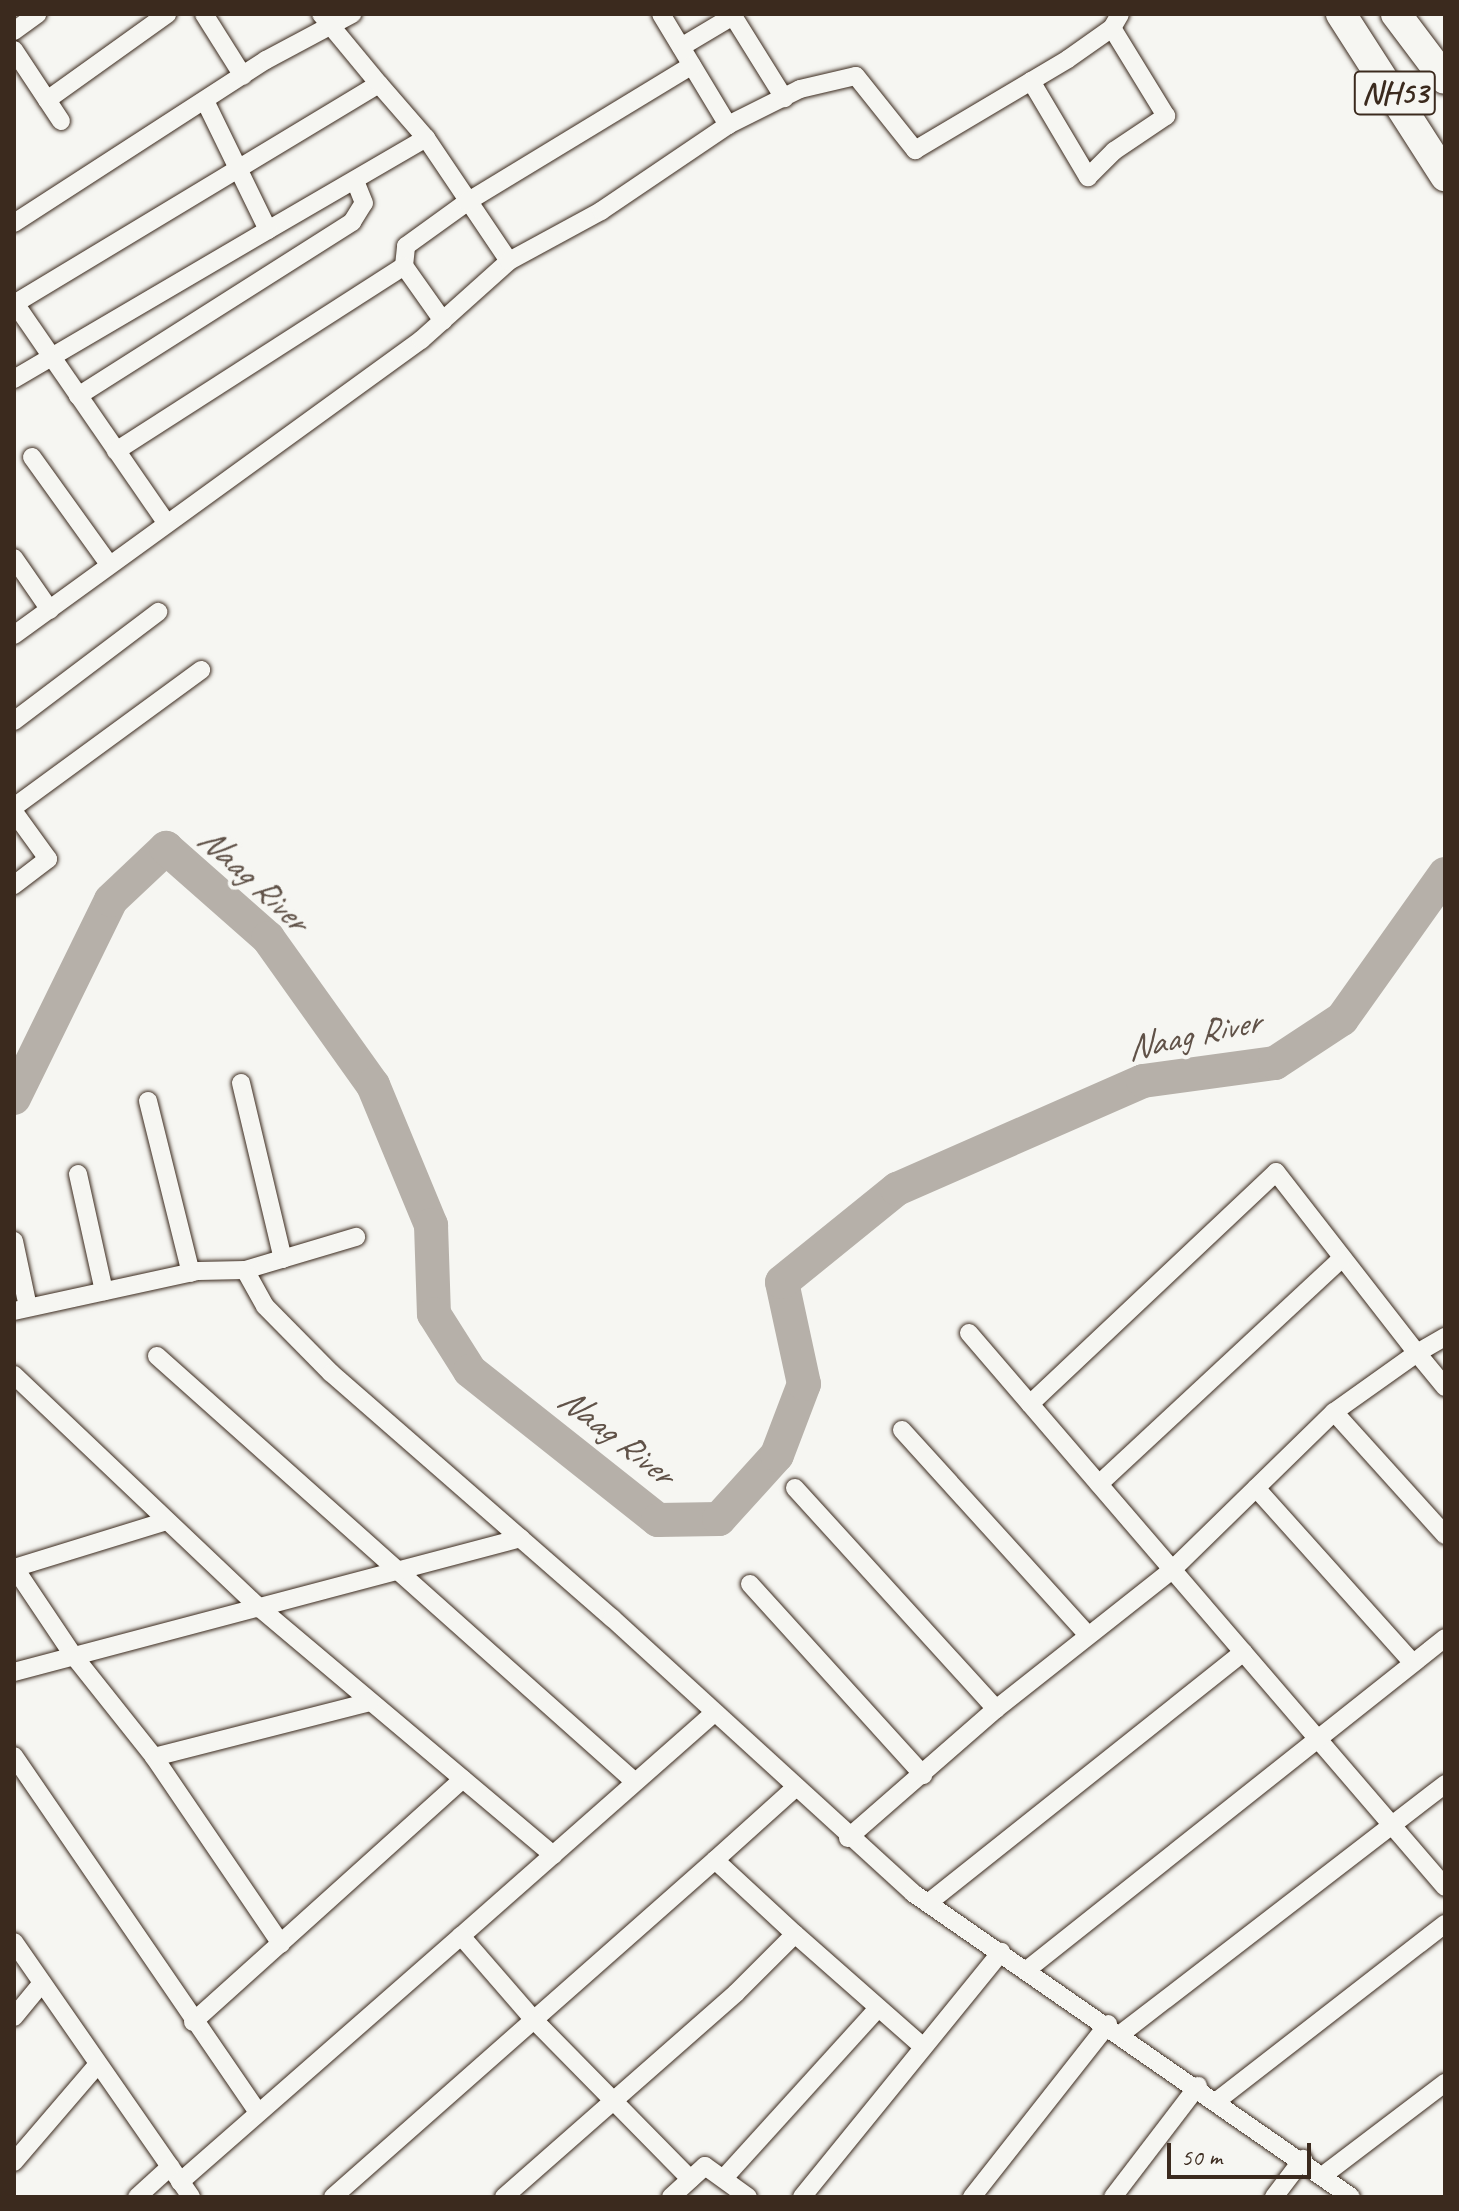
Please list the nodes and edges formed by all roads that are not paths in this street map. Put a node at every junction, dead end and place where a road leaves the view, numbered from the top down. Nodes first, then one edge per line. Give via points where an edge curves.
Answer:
1 (37, 14) edge
2 (167, 14) edge
3 (204, 14) edge
4 (352, 14) edge
5 (661, 14) edge
6 (1341, 14) edge
7 (1354, 14) edge
8 (1396, 14) edge
9 (1410, 14) edge
10 (325, 20) edge
11 (1116, 21) edge
12 (14, 31) edge
13 (681, 47) junction
14 (14, 50) edge
15 (692, 65) junction
16 (1445, 65) edge
17 (243, 76) junction
18 (1445, 79) edge
19 (1031, 81) junction
20 (379, 84) junction
21 (784, 98) junction
22 (47, 100) junction
23 (206, 103) junction
24 (61, 121) dead end
25 (728, 125) junction
26 (426, 138) junction
27 (1445, 140) edge
28 (239, 169) junction
29 (1445, 176) edge
30 (355, 181) junction
31 (467, 202) junction
32 (14, 223) edge
33 (268, 230) junction
34 (509, 261) junction
35 (404, 266) junction
36 (14, 303) edge
37 (443, 321) junction
38 (51, 358) junction
39 (14, 379) edge
40 (78, 396) junction
41 (116, 451) junction
42 (32, 457) dead end
43 (165, 521) junction
44 (14, 558) edge
45 (109, 564) junction
46 (50, 610) junction
47 (158, 612) dead end
48 (14, 635) edge
49 (201, 670) dead end
50 (14, 721) edge
51 (14, 810) edge
52 (14, 885) edge
53 (241, 1083) dead end
54 (148, 1101) dead end
55 (78, 1174) dead end
56 (356, 1237) dead end
57 (14, 1241) edge
58 (1342, 1258) junction
59 (283, 1259) junction
60 (245, 1270) junction
61 (191, 1273) junction
62 (104, 1291) junction
63 (21, 1309) edge
64 (969, 1333) dead end
65 (1445, 1337) edge
66 (1417, 1353) junction
67 (157, 1356) dead end
68 (14, 1375) edge
69 (1445, 1387) edge
70 (1030, 1404) junction
71 (1334, 1412) junction
72 (902, 1430) dead end
73 (1099, 1484) junction
74 (795, 1488) dead end
75 (1256, 1488) junction
76 (167, 1521) junction
77 (1445, 1535) edge
78 (521, 1538) junction
79 (14, 1568) edge
80 (399, 1568) junction
81 (1172, 1570) junction
82 (750, 1584) dead end
83 (255, 1604) junction
84 (1088, 1635) junction
85 (1445, 1638) edge
86 (1243, 1652) junction
87 (73, 1655) junction
88 (1413, 1663) junction
89 (14, 1672) edge
90 (369, 1702) junction
91 (996, 1709) junction
92 (714, 1713) junction
93 (1317, 1738) junction
94 (14, 1756) edge
95 (154, 1757) junction
96 (923, 1775) junction
97 (463, 1779) junction
98 (635, 1782) junction
99 (1445, 1784) edge
100 (795, 1788) junction
101 (1392, 1826) junction
102 (848, 1838) junction
103 (553, 1855) junction
104 (715, 1860) junction
105 (1445, 1887) edge
106 (928, 1903) junction
107 (1445, 1924) edge
108 (795, 1934) junction
109 (461, 1936) junction
110 (14, 1942) edge
111 (281, 1944) junction
112 (1001, 1952) junction
113 (1028, 1969) junction
114 (42, 1983) junction
115 (877, 2009) junction
116 (14, 2017) edge
117 (534, 2020) junction
118 (193, 2022) junction
119 (1115, 2028) junction
120 (923, 2047) junction
121 (98, 2064) junction
122 (1445, 2083) edge
123 (1198, 2086) junction
124 (614, 2100) junction
125 (1218, 2100) junction
126 (258, 2113) junction
127 (1303, 2159) junction
128 (14, 2162) edge
129 (1325, 2174) junction
130 (724, 2178) junction
131 (690, 2179) junction
132 (180, 2182) edge
133 (137, 2197) edge
134 (333, 2197) edge
135 (504, 2197) edge
136 (671, 2197) edge
137 (748, 2197) edge
138 (802, 2197) edge
139 (972, 2197) edge
140 (1113, 2197) edge
141 (1274, 2197) edge
142 (1351, 2197) edge

1 - 12 street
2 - 22 street
3 - 17 street
4 - 10 street
5 - 13 street
6 - 29 highway, NH53
7 - 27 highway, NH53 via 1415,90
8 - 18 highway, NH53
9 - 16 highway, NH53
10 - 17 street
10 - 20 street
11 - 19 street
11 - 19 street via 1166,116 1114,151 1088,177
13 - 15 street
13 - 21 street via 733,16
14 - 22 street
15 - 25 street
15 - 31 street
17 - 23 street
19 - 21 street via 915,150 856,76
20 - 26 street
20 - 28 street
21 - 25 street
22 - 24 street
23 - 28 street
23 - 32 street
25 - 34 street via 601,211
26 - 30 street
26 - 31 street
28 - 33 street
28 - 36 street
30 - 33 street
30 - 40 street via 364,203 352,222
31 - 34 street
31 - 35 street via 406,246
33 - 38 street
34 - 37 street
35 - 37 street
35 - 41 street
36 - 38 street
37 - 43 street
38 - 39 street
38 - 40 street
40 - 41 street
41 - 43 street
42 - 45 street
43 - 45 street
44 - 46 street
45 - 46 street
46 - 48 street
47 - 50 street
49 - 51 street
51 - 52 street via 48,859
53 - 59 street
54 - 61 street
55 - 62 street
56 - 59 street
57 - 63 street
58 - 66 street
58 - 70 street via 1276,1172
58 - 73 street
59 - 60 street
60 - 61 street
60 - 78 street via 265,1306 331,1373
61 - 62 street
62 - 63 street
64 - 70 street
65 - 66 street
66 - 69 street
66 - 71 street
67 - 80 street
68 - 76 street
70 - 73 street
71 - 75 street
71 - 77 street
72 - 84 street
73 - 81 street
74 - 91 street
75 - 81 street
75 - 88 street
76 - 79 street
76 - 83 street
78 - 80 street
78 - 92 street
79 - 87 street
80 - 83 street
80 - 98 street
81 - 84 street
81 - 86 street
82 - 96 street
83 - 87 street
83 - 90 street
84 - 91 street
85 - 88 street
86 - 93 street
86 - 106 street
87 - 89 street
87 - 95 street
88 - 93 street
90 - 95 street
90 - 97 street
91 - 96 street
92 - 98 street
92 - 100 street
93 - 101 street
93 - 113 street
94 - 118 street
95 - 111 street
96 - 102 street
97 - 103 street
97 - 111 street
98 - 103 street
99 - 101 street
100 - 102 street
100 - 104 street
101 - 105 street
101 - 119 street
102 - 106 street
103 - 109 street
104 - 108 street
104 - 117 street
106 - 112 street
107 - 125 street
108 - 115 street
108 - 124 street
109 - 117 street
109 - 126 street
110 - 114 street
111 - 118 street
112 - 113 street
112 - 120 street
113 - 119 street
114 - 116 street
114 - 121 street
115 - 120 street
115 - 130 street
117 - 124 street
117 - 134 street
118 - 126 street
119 - 123 street
119 - 139 street
120 - 138 street
121 - 128 street
121 - 132 street
122 - 129 street
123 - 125 street
123 - 140 street
124 - 131 street
124 - 135 street
125 - 127 street
126 - 132 street
127 - 129 street
127 - 141 street
129 - 142 street
130 - 131 street via 705,2166
130 - 137 street
131 - 136 street
132 - 133 street

